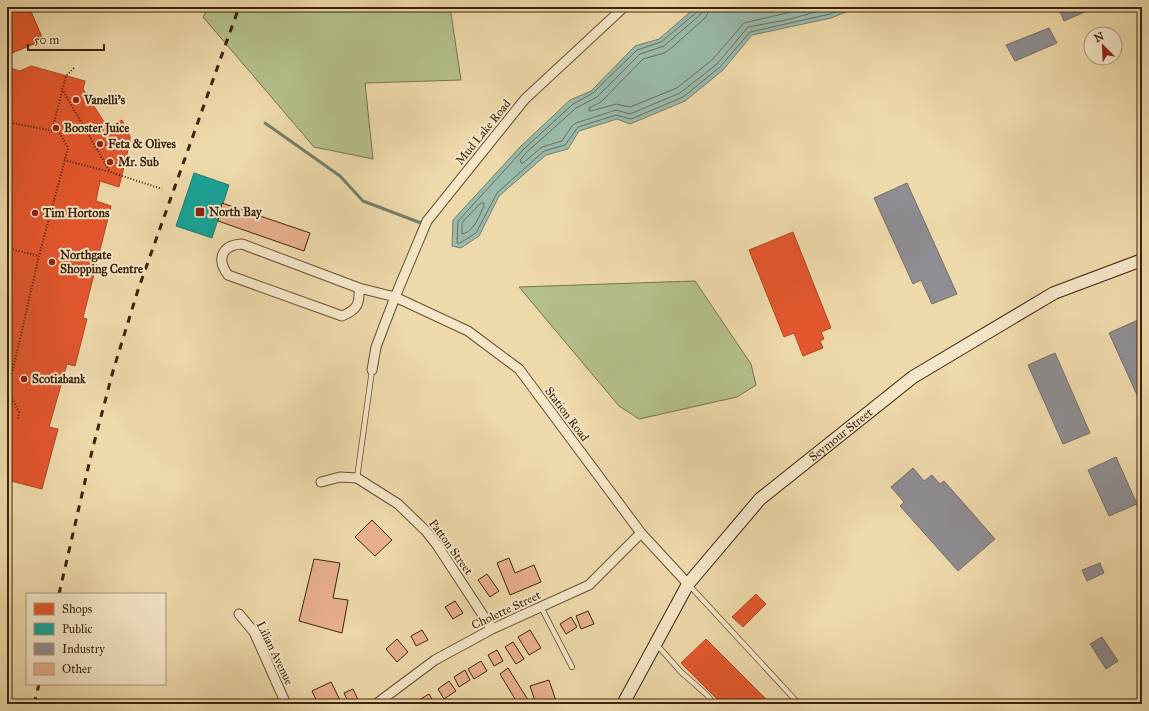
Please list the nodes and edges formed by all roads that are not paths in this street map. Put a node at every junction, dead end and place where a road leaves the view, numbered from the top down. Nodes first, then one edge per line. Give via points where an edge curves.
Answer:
1 (624, 7) edge
2 (1142, 260) edge
3 (359, 288) junction
4 (395, 298) junction
5 (372, 370) joint
6 (357, 478) junction
7 (321, 482) dead end
8 (641, 534) junction
9 (688, 584) junction
10 (540, 607) junction
11 (240, 614) dead end
12 (492, 629) junction
13 (656, 643) junction
14 (572, 667) dead end
15 (286, 704) edge
16 (376, 704) edge
17 (623, 704) edge
18 (714, 704) edge
19 (799, 704) edge

1 - 4 street, Mud Lake Road via 525,99 427,221
2 - 9 street, Seymour Street via 1054,293 912,377 760,499
3 - 3 street, Station Road via 242,244 225,249 222,256 224,270 228,275 342,316 357,306 360,299
3 - 4 street, Station Road
4 - 5 street via 376,347
4 - 8 street, Station Road via 468,331 519,369
5 - 6 lane
6 - 7 street via 340,477
6 - 12 street, Patton Street via 398,504 426,530
8 - 9 street, Station Road
8 - 10 street, Cholette Street via 589,585
9 - 13 street, Seymour Street
9 - 19 lane
10 - 12 street, Cholette Street
10 - 14 lane
11 - 15 street, Lilian Avenue via 254,632
12 - 16 street, Cholette Street via 435,660
13 - 17 street, Seymour Street
13 - 18 lane

